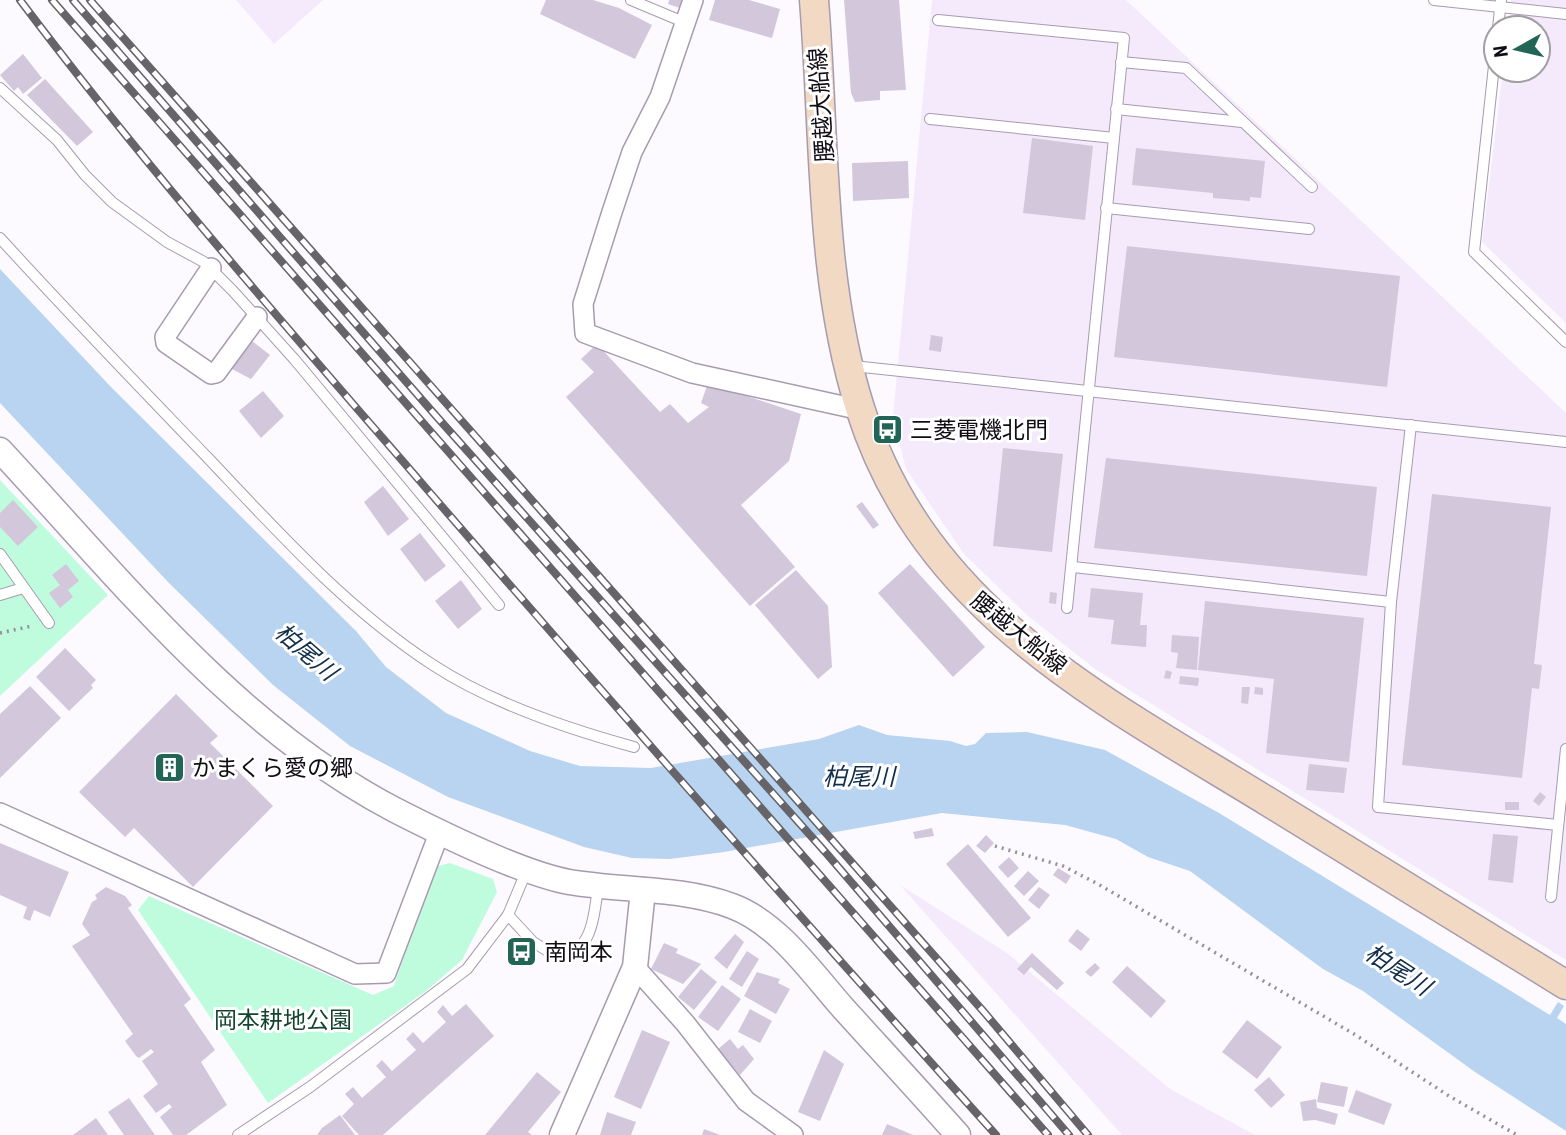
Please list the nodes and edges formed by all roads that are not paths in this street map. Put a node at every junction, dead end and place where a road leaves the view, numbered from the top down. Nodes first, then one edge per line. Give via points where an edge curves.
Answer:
1 (631, 0) edge
2 (693, 0) edge
3 (814, 0) edge
4 (1434, 0) edge
5 (1501, 3) edge
6 (1566, 14) edge
7 (938, 20) dead end
8 (687, 23) junction
9 (1121, 62) junction
10 (1492, 84) edge
11 (0, 88) edge
12 (1116, 109) junction
13 (930, 119) dead end
14 (1242, 122) junction
15 (1114, 138) junction
16 (1312, 187) dead end
17 (1106, 208) junction
18 (1309, 229) dead end
19 (0, 238) edge
20 (211, 268) junction
21 (257, 317) junction
22 (1566, 342) edge
23 (848, 365) junction
24 (1088, 390) junction
25 (861, 410) junction
26 (1411, 425) junction
27 (1566, 442) edge
28 (0, 450) edge
29 (0, 554) edge
30 (1073, 567) junction
31 (23, 587) junction
32 (0, 595) edge
33 (1391, 602) junction
34 (499, 605) dead end
35 (1067, 608) dead end
36 (49, 623) road end
37 (634, 747) dead end
38 (1566, 749) edge
39 (0, 813) edge
40 (1558, 825) junction
41 (440, 831) junction
42 (528, 869) junction
43 (598, 887) junction
44 (643, 890) junction
45 (1551, 897) dead end
46 (508, 915) junction
47 (635, 967) junction
48 (1566, 985) edge
49 (956, 1134) edge
50 (238, 1135) edge
51 (562, 1135) edge
52 (793, 1135) edge

1 - 8 lane
2 - 8 street
3 - 23 main road, 腰越大船線 via 836,297
4 - 5 lane
5 - 6 lane
7 - 9 lane via 1124,38
8 - 25 street via 660,97 632,152 583,304 585,333 692,373
9 - 12 lane
9 - 14 lane via 1186,68
10 - 22 lane via 1474,252
11 - 20 lane via 57,140 112,202
12 - 14 lane
12 - 15 lane
13 - 15 lane
14 - 16 lane
15 - 17 lane
17 - 18 lane
17 - 24 lane
19 - 37 lane via 255,509 358,611 468,685 551,720
20 - 21 lane
20 - 21 street via 165,337 166,343 216,373
21 - 34 lane
23 - 24 lane
23 - 25 main road, 腰越大船線
24 - 26 lane
24 - 30 lane
25 - 48 main road, 腰越大船線 via 902,503 933,550 1011,633 1139,724
26 - 27 lane
26 - 33 lane
28 - 41 street via 201,663 290,744 335,776
29 - 31 lane
30 - 33 lane
30 - 35 lane
31 - 32 lane
31 - 36 lane
33 - 40 lane via 1378,807
38 - 40 lane
39 - 41 street via 355,974 386,973
40 - 45 lane
41 - 42 street
42 - 43 street
42 - 46 lane
43 - 44 street
43 - 46 lane via 586,941 572,955 559,958 533,942
44 - 47 street
44 - 49 street via 732,906 760,923 789,948
46 - 50 lane via 467,969
47 - 51 street
47 - 52 street via 746,1101

